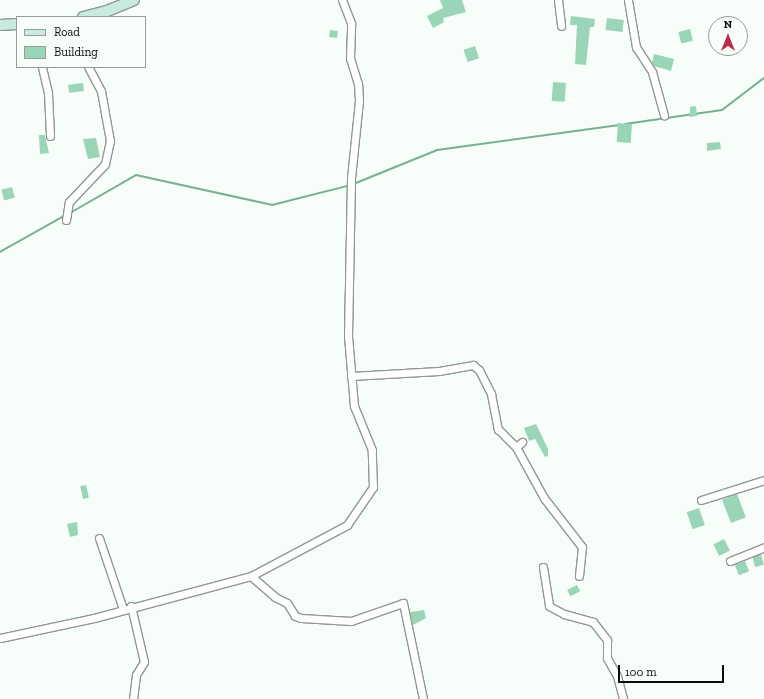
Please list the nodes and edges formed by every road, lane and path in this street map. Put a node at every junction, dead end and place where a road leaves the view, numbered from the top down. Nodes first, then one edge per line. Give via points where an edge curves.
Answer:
1 (134, 0) edge
2 (342, 0) edge
3 (558, 0) edge
4 (628, 0) edge
5 (90, 16) edge
6 (16, 24) edge
7 (0, 25) edge
8 (561, 26) dead end
9 (42, 68) edge
10 (89, 68) edge
11 (664, 115) dead end
12 (50, 136) dead end
13 (66, 220) dead end
14 (351, 376) junction
15 (764, 480) edge
16 (701, 500) dead end
17 (99, 538) dead end
18 (764, 547) edge
19 (730, 562) dead end
20 (543, 567) dead end
21 (251, 576) junction
22 (579, 576) dead end
23 (127, 608) junction
24 (0, 638) edge
25 (133, 699) edge
26 (423, 699) edge
27 (623, 699) edge

1 - 5 street
2 - 14 street via 350,23 350,58 359,95 351,178 348,336
3 - 8 street
4 - 11 street via 636,47 652,72
6 - 7 street
9 - 12 street via 48,93
10 - 13 street via 101,92 110,142 105,164 69,202
14 - 21 street via 354,406 372,450 373,487 347,525
14 - 22 street via 439,371 473,365 479,370 491,394 498,429 519,444 544,498 582,547
15 - 16 street
17 - 23 street
18 - 19 street
20 - 27 street via 549,606 564,614 593,622 607,640 607,658 617,676
21 - 23 street
21 - 26 street via 275,597 287,603 295,616 301,618 351,621 403,603
23 - 24 street via 94,618
23 - 25 street via 144,662 136,675

